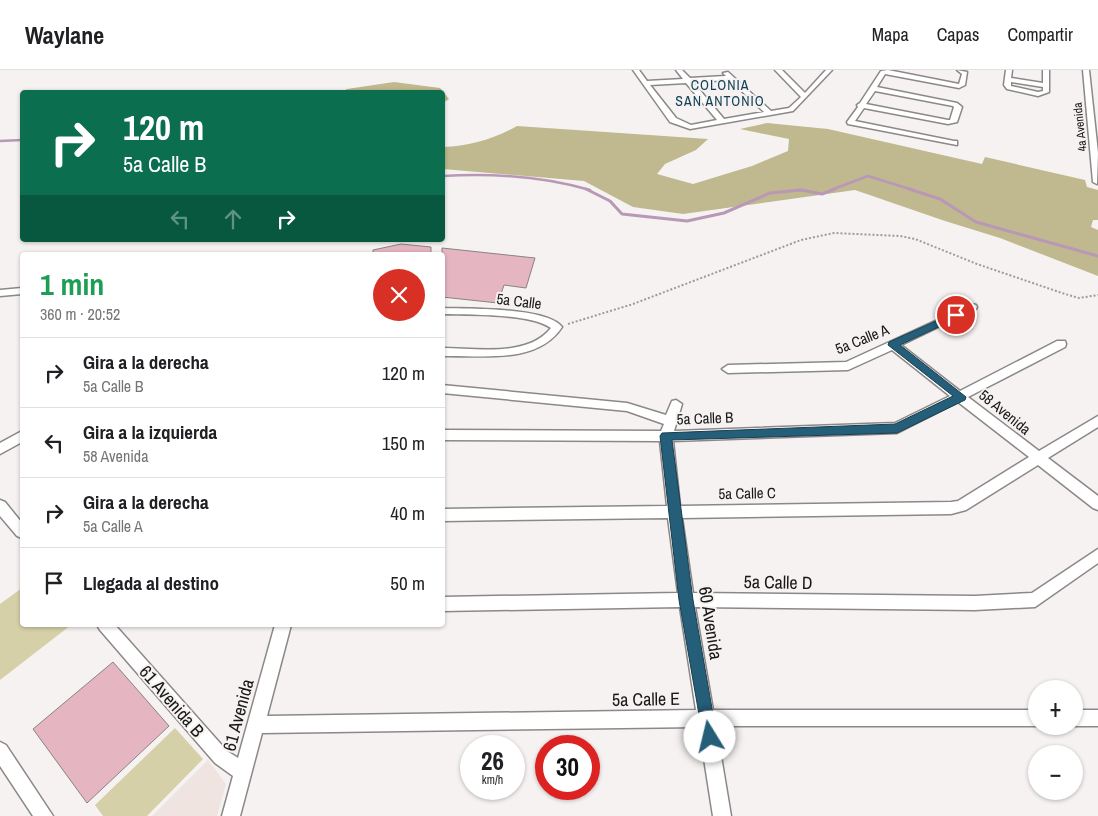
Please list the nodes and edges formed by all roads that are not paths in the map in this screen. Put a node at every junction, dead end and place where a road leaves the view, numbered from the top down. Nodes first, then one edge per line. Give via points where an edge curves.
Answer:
1 (636, 70) edge
2 (679, 70) edge
3 (724, 70) edge
4 (778, 70) edge
5 (828, 70) edge
6 (960, 70) edge
7 (1009, 70) edge
8 (1046, 70) edge
9 (1086, 70) edge
10 (884, 71) edge
11 (730, 78) junction
12 (1007, 79) junction
13 (688, 82) junction
14 (646, 83) junction
15 (1045, 85) junction
16 (872, 88) junction
17 (1087, 88) junction
18 (1098, 89) edge
19 (805, 97) junction
20 (755, 100) junction
21 (860, 105) junction
22 (768, 112) junction
23 (748, 116) junction
24 (722, 121) junction
25 (954, 143) dead end
26 (1097, 182) edge
27 (20, 291) edge
28 (0, 294) edge
29 (972, 308) dead end
30 (445, 311) edge
31 (1061, 344) dead end
32 (893, 345) junction
33 (445, 352) edge
34 (728, 369) dead end
35 (445, 389) edge
36 (961, 397) junction
37 (676, 404) dead end
38 (1098, 421) edge
39 (668, 428) junction
40 (445, 435) edge
41 (20, 437) edge
42 (0, 449) edge
43 (1038, 458) junction
44 (1098, 504) edge
45 (0, 506) edge
46 (674, 510) junction
47 (445, 515) edge
48 (20, 530) edge
49 (1098, 555) edge
50 (686, 600) junction
51 (445, 604) edge
52 (106, 627) edge
53 (278, 628) edge
54 (706, 718) junction
55 (1028, 718) edge
56 (1083, 718) edge
57 (1098, 718) edge
58 (256, 725) junction
59 (0, 751) edge
60 (243, 773) junction
61 (44, 816) edge
62 (231, 816) edge
63 (722, 816) edge

1 - 14 street
2 - 13 street
3 - 11 street
4 - 19 street
5 - 19 street
6 - 10 street via 965,73 959,86
7 - 12 street
8 - 15 street
9 - 17 street, 4a Avenida
10 - 16 street
11 - 13 street
11 - 20 street
12 - 15 street
12 - 15 street via 1010,88 1044,94
13 - 14 street
13 - 24 street
14 - 24 street via 677,122 690,127
16 - 21 street
16 - 21 street via 958,106 953,122
17 - 18 street
17 - 26 street, 4a Avenida
19 - 22 street via 791,110
20 - 22 street
20 - 23 street
21 - 25 street via 850,120 853,123
22 - 23 street
23 - 24 street
27 - 28 street
29 - 32 street, 5a Calle A
30 - 33 street, 5a Calle via 524,315 552,322 557,327 536,346 522,350
31 - 36 street, 5a Calle B
32 - 34 street, 5a Calle A via 841,367
32 - 36 street, 58 Avenida
35 - 39 street via 627,408
36 - 39 street, 5a Calle B via 897,428
36 - 43 street, 58 Avenida
37 - 39 street
38 - 43 street, 5a Calle C
39 - 40 street, 5a Calle B
39 - 46 street, 60 Avenida
41 - 42 street
43 - 44 street, 58 Avenida
43 - 46 street, 5a Calle C via 961,506 951,508
45 - 48 street
46 - 47 street, 5a Calle C
46 - 50 street, 60 Avenida
49 - 50 street, 5a Calle D via 1035,600 975,603
50 - 51 street, 5a Calle D
50 - 54 street, 60 Avenida
52 - 60 street, 61 Avenida B via 221,757
53 - 58 street, 61 Avenida
54 - 55 street, 5a Calle E
54 - 58 street, 5a Calle E
54 - 63 street, 60 Avenida
56 - 57 street
58 - 60 street, 61 Avenida
59 - 61 street
60 - 62 street, 61 Avenida

